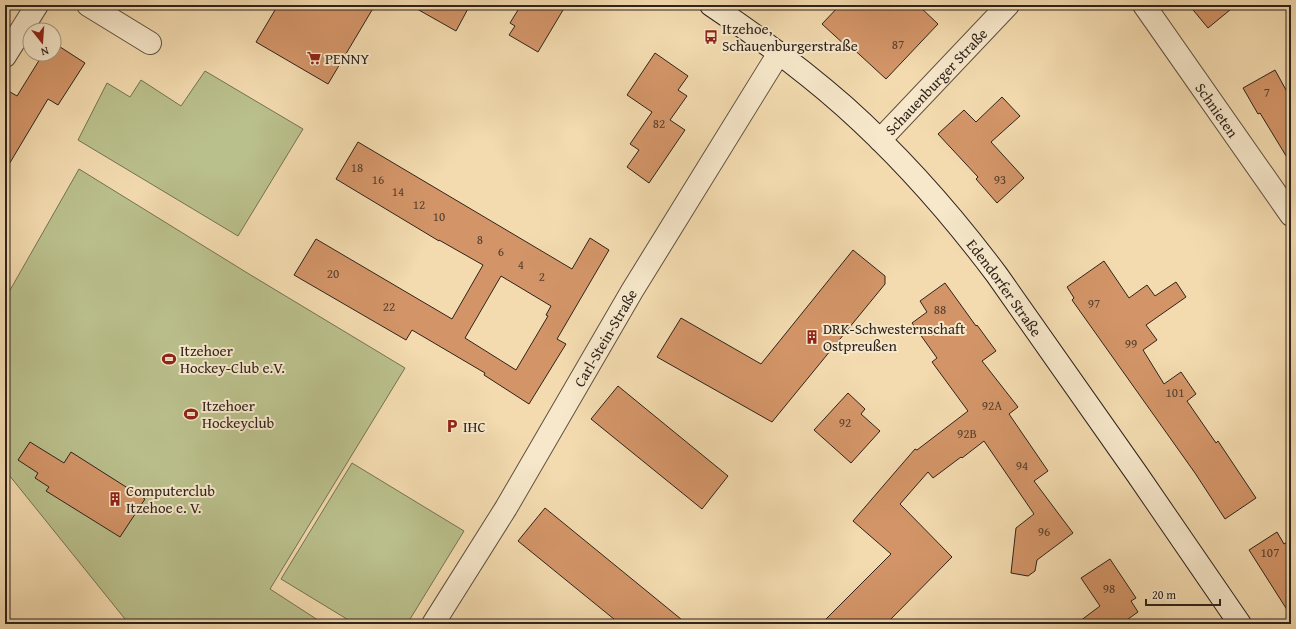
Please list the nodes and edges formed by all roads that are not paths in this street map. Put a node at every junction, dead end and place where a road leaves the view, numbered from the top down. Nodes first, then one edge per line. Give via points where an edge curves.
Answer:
1 (37, 5) edge
2 (88, 5) edge
3 (711, 5) edge
4 (1008, 5) edge
5 (1144, 5) edge
6 (150, 43) dead end
7 (779, 53) junction
8 (5, 56) edge
9 (880, 140) junction
10 (1288, 204) edge
11 (433, 624) edge
12 (1240, 624) edge

1 - 8 street
2 - 6 street
3 - 7 street, Edendorfer Straße
4 - 9 street, Schauenburger Straße
5 - 10 street, Schnieten
7 - 9 street, Edendorfer Straße via 844,106
7 - 11 street, Carl-Stein-Straße via 632,291 506,508
9 - 12 street, Edendorfer Straße via 978,249

